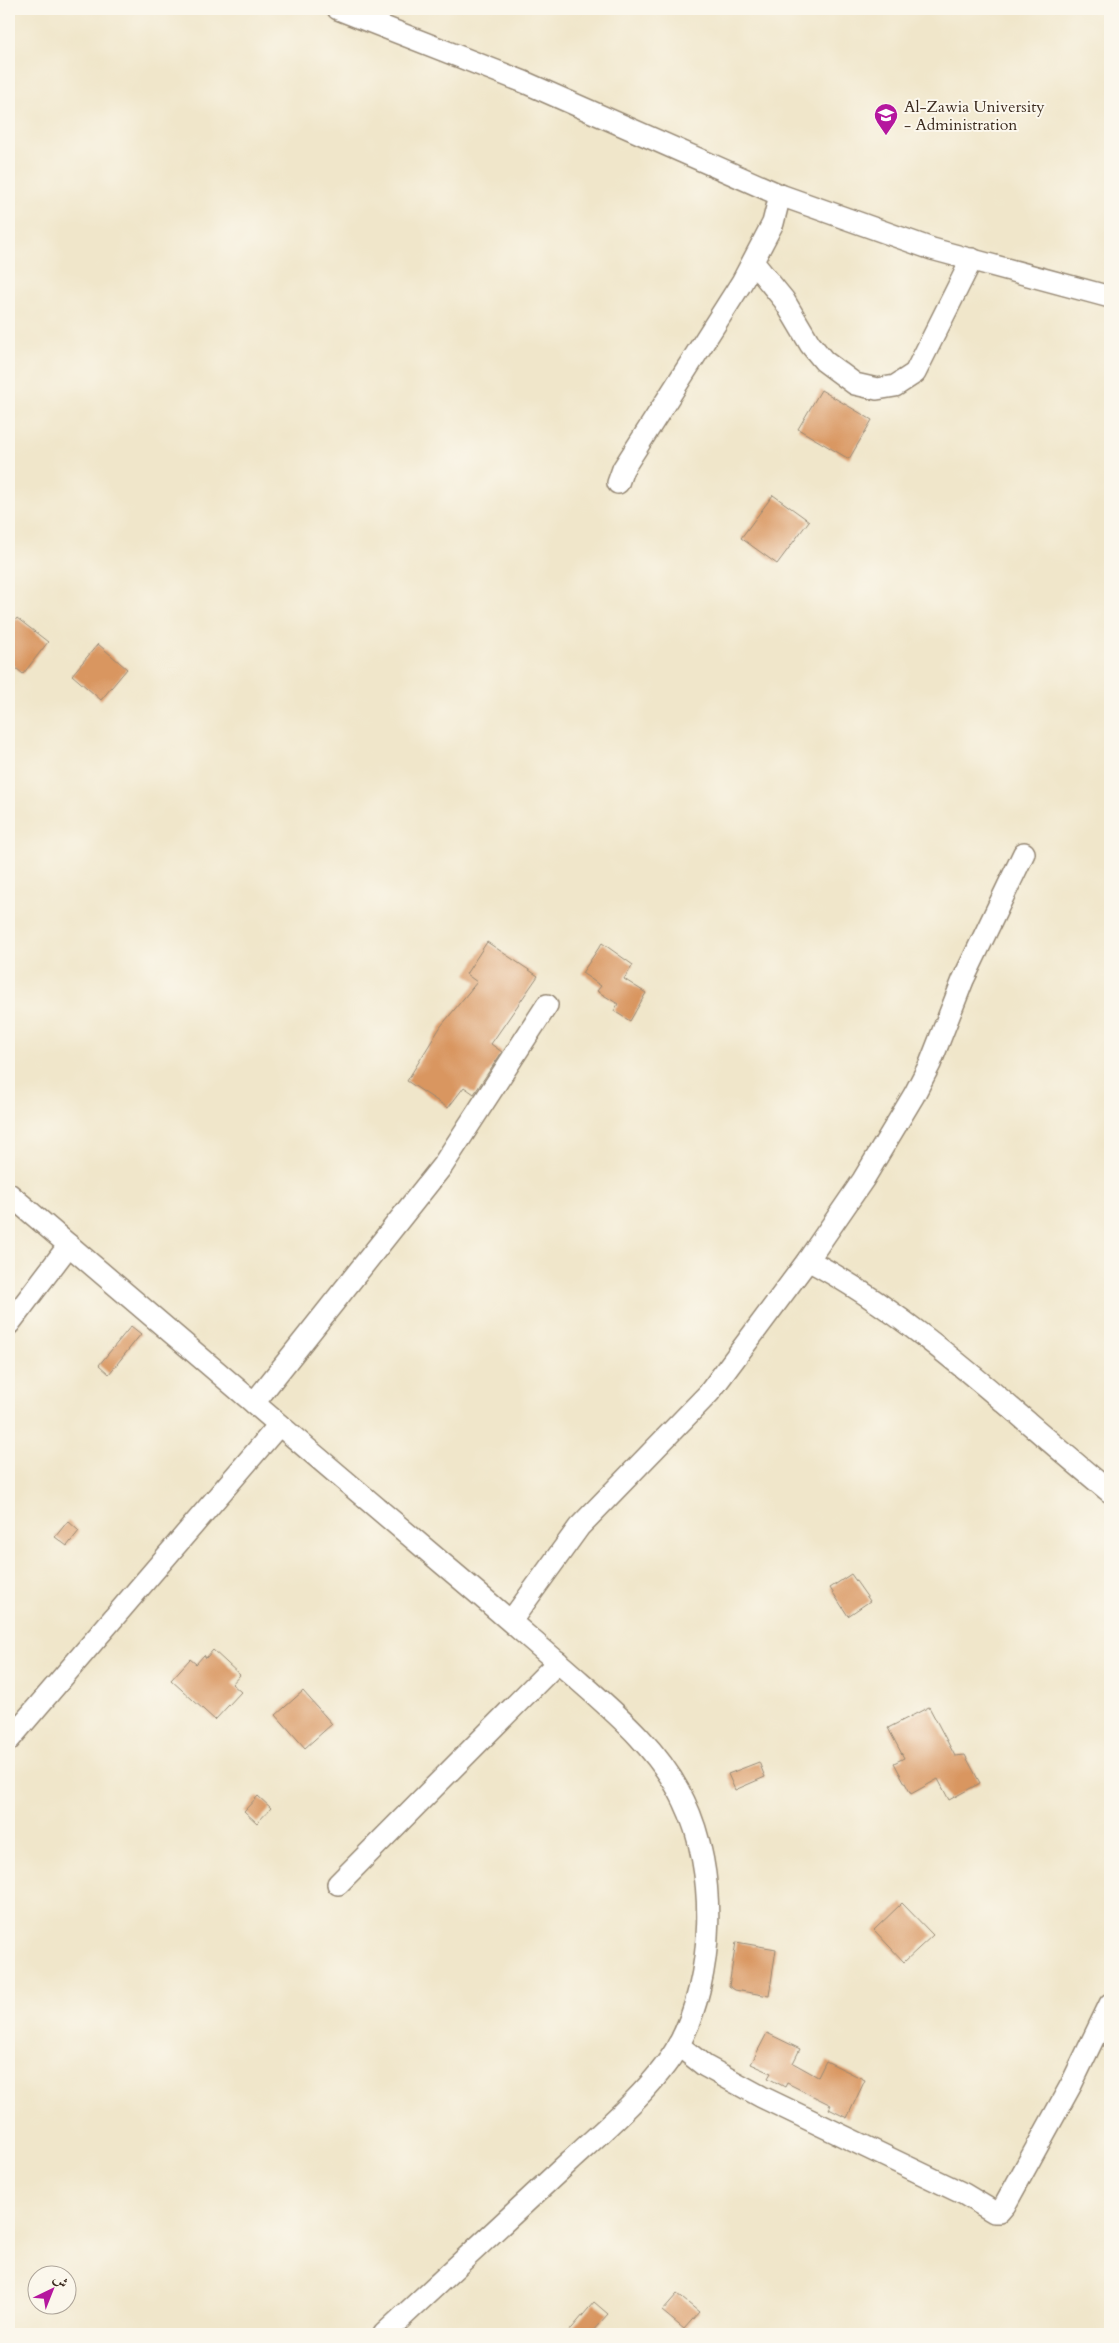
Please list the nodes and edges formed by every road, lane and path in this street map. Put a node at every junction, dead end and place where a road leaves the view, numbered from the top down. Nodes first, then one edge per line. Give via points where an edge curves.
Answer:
1 (338, 9) edge
2 (780, 195) junction
3 (972, 259) junction
4 (753, 262) junction
5 (1110, 297) edge
6 (618, 483) dead end
7 (1024, 853) dead end
8 (547, 1005) dead end
9 (9, 1194) edge
10 (69, 1246) junction
11 (808, 1260) junction
12 (9, 1324) edge
13 (254, 1403) junction
14 (279, 1425) junction
15 (1110, 1492) edge
16 (511, 1621) junction
17 (558, 1662) junction
18 (9, 1740) edge
19 (338, 1884) dead end
20 (1110, 2003) edge
21 (678, 2046) junction
22 (384, 2334) edge

1 - 2 street via 524,82
2 - 3 street via 932,249
2 - 4 street via 773,223
3 - 4 street via 915,373 894,386 877,389 855,384 824,361 784,300
3 - 5 street
4 - 6 street via 623,469
7 - 11 street via 962,980 930,1064 914,1095 863,1180
8 - 13 street via 443,1165
9 - 10 street
10 - 12 street
10 - 13 street
11 - 15 street via 850,1283 925,1336
11 - 16 street via 709,1393 579,1528
13 - 14 street
14 - 16 street
14 - 18 street
16 - 17 street
17 - 19 street
17 - 21 street via 653,1752 672,1778 693,1821 705,1868 708,1918 701,1975
20 - 21 street via 1071,2085 999,2212 762,2097 705,2066
21 - 22 street via 659,2072 603,2130

